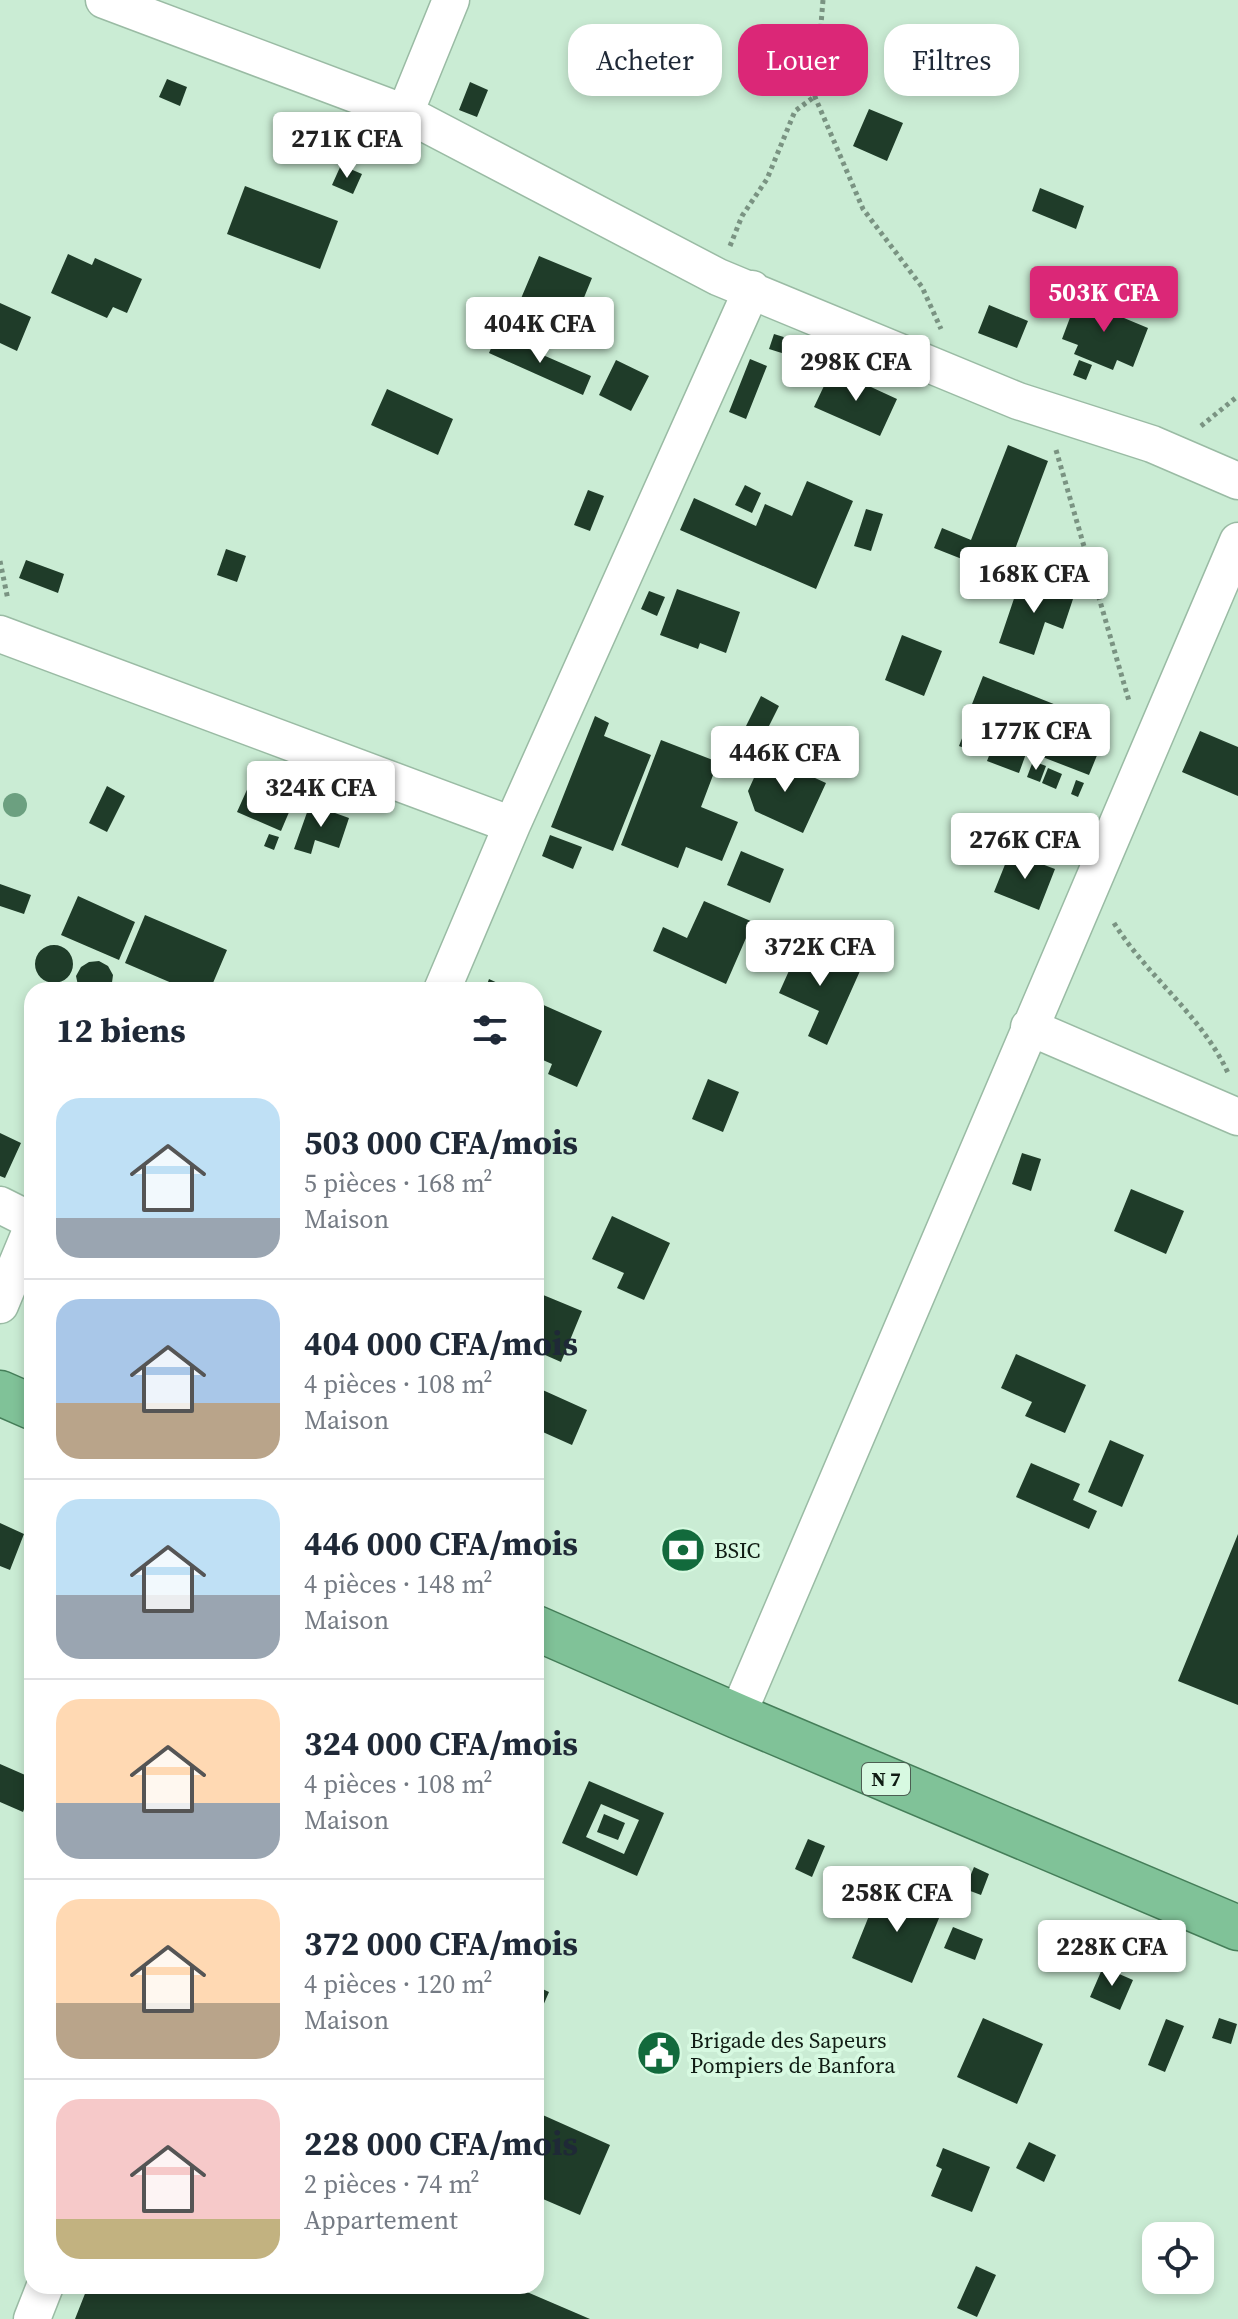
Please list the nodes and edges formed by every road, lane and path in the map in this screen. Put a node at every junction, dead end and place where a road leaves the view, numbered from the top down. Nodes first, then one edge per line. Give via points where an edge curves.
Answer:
1 (104, 0) edge
2 (451, 0) edge
3 (823, 0) edge
4 (815, 97) junction
5 (405, 113) junction
6 (718, 277) junction
7 (752, 289) junction
8 (944, 337) dead end
9 (1053, 439) dead end
10 (1238, 481) edge
11 (1238, 541) edge
12 (0, 634) edge
13 (1145, 758) junction
14 (512, 825) junction
15 (1095, 873) junction
16 (445, 982) edge
17 (1029, 1027) junction
18 (1236, 1101) edge
19 (0, 1205) edge
20 (24, 1217) edge
21 (24, 1247) edge
22 (0, 1305) edge
23 (0, 1393) edge
24 (24, 1404) edge
25 (544, 1632) edge
26 (737, 1716) junction
27 (1238, 1928) edge
28 (42, 2294) edge
29 (32, 2319) edge

1 - 5 street
2 - 5 street
3 - 4 path
4 - 6 path via 795,111
4 - 8 path via 863,209 922,287
5 - 6 street
6 - 7 street
7 - 10 street via 1018,401 1152,444
7 - 14 street
9 - 13 path
11 - 13 street
12 - 14 street
13 - 15 street
14 - 16 street
15 - 17 street
15 - 18 path via 1106,911 1131,951 1216,1047
17 - 18 street
17 - 26 street
19 - 20 street
21 - 22 street
23 - 24 highway
25 - 26 highway, N 7
26 - 27 highway, N 7
28 - 29 street

